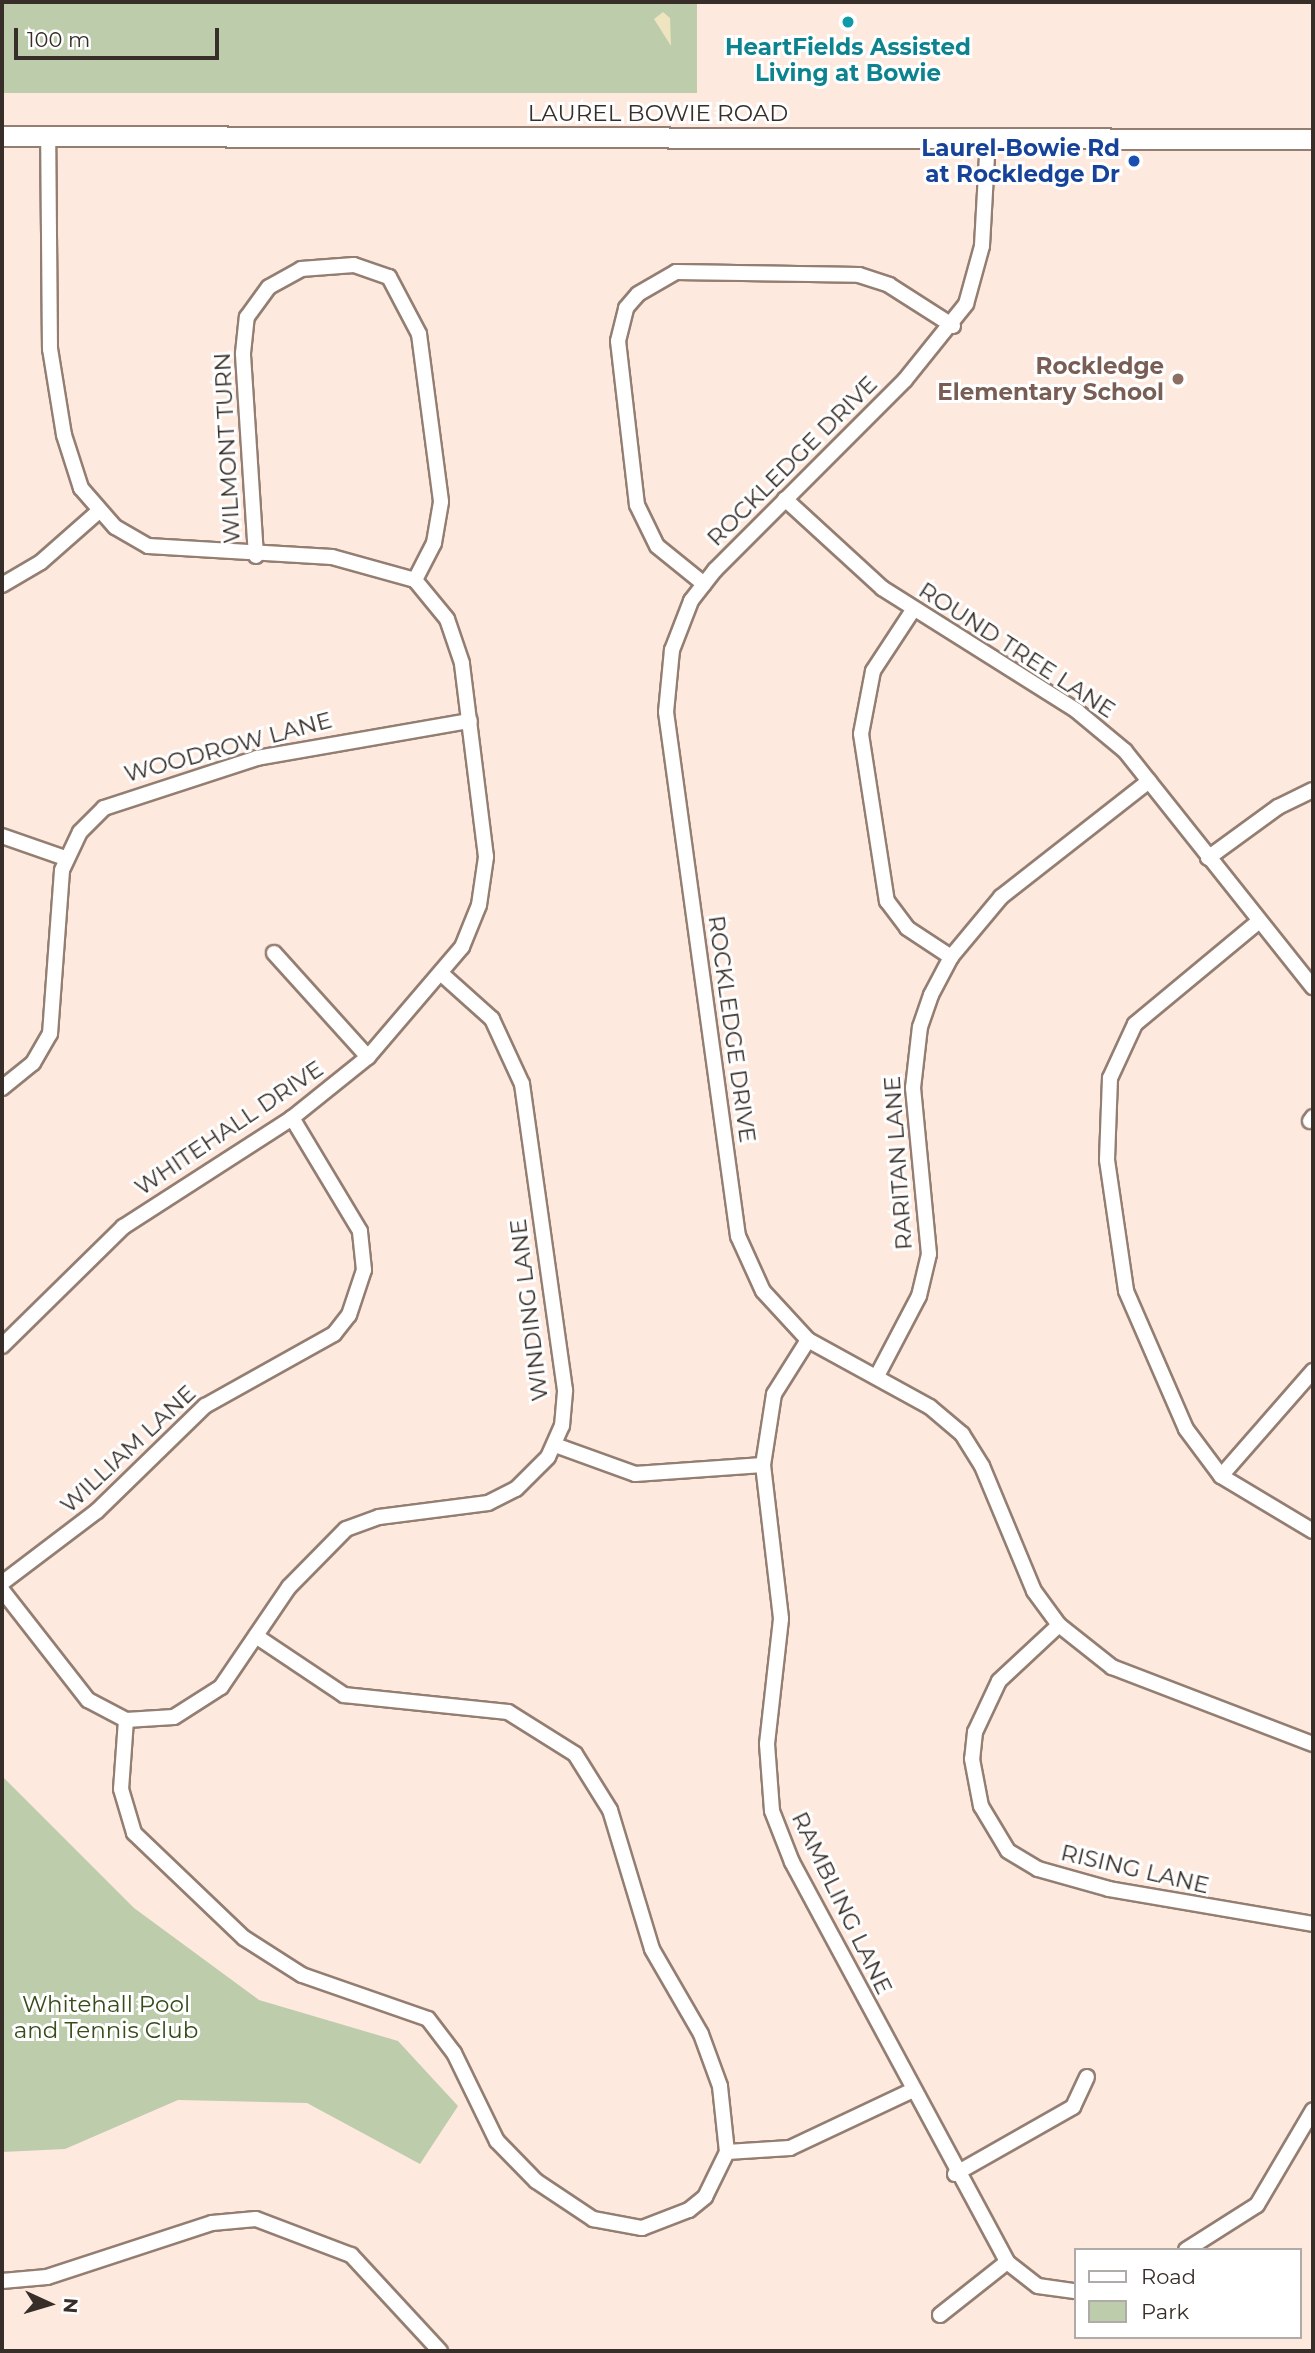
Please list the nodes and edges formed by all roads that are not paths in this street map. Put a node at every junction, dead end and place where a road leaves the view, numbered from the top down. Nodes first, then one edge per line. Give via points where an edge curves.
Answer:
1 (2, 136) edge
2 (48, 136) junction
3 (988, 138) junction
4 (1313, 139) edge
5 (953, 326) junction
6 (785, 499) junction
7 (98, 512) junction
8 (256, 556) junction
9 (415, 580) junction
10 (704, 584) junction
11 (2, 585) edge
12 (913, 610) junction
13 (470, 721) junction
14 (1149, 781) junction
15 (1313, 790) edge
16 (2, 836) edge
17 (65, 858) junction
18 (1208, 858) junction
19 (1258, 922) junction
20 (274, 953) dead end
21 (951, 957) junction
22 (443, 975) junction
23 (1313, 987) edge
24 (368, 1057) junction
25 (2, 1088) edge
26 (292, 1118) junction
27 (808, 1340) junction
28 (2, 1346) edge
29 (1313, 1371) edge
30 (877, 1377) junction
31 (555, 1445) junction
32 (762, 1465) junction
33 (1221, 1476) junction
34 (1313, 1531) edge
35 (2, 1583) edge
36 (2, 1590) edge
37 (1059, 1625) junction
38 (256, 1636) junction
39 (126, 1720) junction
40 (1313, 1744) edge
41 (1313, 1924) edge
42 (1087, 2077) dead end
43 (911, 2091) junction
44 (1313, 2110) edge
45 (727, 2152) junction
46 (956, 2174) junction
47 (1189, 2248) edge
48 (1007, 2262) junction
49 (2, 2281) edge
50 (1074, 2291) edge
51 (940, 2315) dead end
52 (440, 2351) edge

1 - 2 main road, LAUREL BOWIE ROAD
2 - 3 main road, LAUREL BOWIE ROAD
2 - 7 street via 50,349 72,462
3 - 4 main road, LAUREL BOWIE ROAD
3 - 5 street, ROCKLEDGE DRIVE via 979,269
5 - 6 street, ROCKLEDGE DRIVE
5 - 10 street via 889,285 845,274 676,272 638,294 626,308 618,341 637,505 657,546
6 - 10 street, ROCKLEDGE DRIVE
6 - 12 street, ROUND TREE LANE
7 - 8 street via 148,546
7 - 11 street via 41,562
8 - 9 street via 359,561
8 - 9 street, WILMONT TURN via 243,353 247,317 283,277 324,263 354,265 389,277 419,334 441,495 434,542
9 - 13 street, WHITEHALL DRIVE via 455,637
10 - 27 street, ROCKLEDGE DRIVE via 684,615 667,671 674,777 738,1236 763,1291
12 - 14 street, ROUND TREE LANE via 1077,711
12 - 21 street via 873,671 861,734 887,901 907,929
13 - 17 street, WOODROW LANE via 257,758 129,795 92,818
13 - 22 street, WHITEHALL DRIVE via 485,875 475,919
14 - 18 street, ROUND TREE LANE
14 - 21 street, RARITAN LANE via 1001,897
15 - 18 street via 1278,807
16 - 17 street
17 - 25 street, WOODROW LANE via 50,1034 33,1063
18 - 19 street, ROUND TREE LANE
19 - 23 street, ROUND TREE LANE
19 - 33 street via 1135,1024 1114,1065 1106,1104 1107,1160 1126,1291 1171,1402
20 - 24 street
21 - 30 street, RARITAN LANE via 922,1016 915,1062 929,1226 925,1274
22 - 24 street, WHITEHALL DRIVE
22 - 31 street, WINDING LANE via 492,1018 522,1084 563,1370 564,1415
24 - 26 street, WHITEHALL DRIVE
26 - 28 street, WHITEHALL DRIVE via 133,1220
26 - 35 street, WILLIAM LANE via 360,1231 364,1270 349,1315 327,1338 205,1406 97,1511
27 - 30 street, ROCKLEDGE DRIVE
27 - 32 street, RAMBLING LANE via 774,1394
29 - 33 street
30 - 37 street, ROCKLEDGE DRIVE via 962,1434 982,1466 1034,1591
31 - 32 street via 635,1474
31 - 38 street, WINDING LANE via 527,1481 488,1503 397,1514 346,1528 310,1562
32 - 43 street, RAMBLING LANE via 781,1619 767,1744 772,1811
33 - 34 street
36 - 39 street via 88,1700
37 - 40 street, ROCKLEDGE DRIVE via 1112,1667
37 - 41 street, RISING LANE via 999,1681 975,1732 979,1798 1008,1851 1038,1869 1109,1889
38 - 39 street, WINDING LANE via 202,1704 174,1717
38 - 45 street via 344,1695 508,1712 575,1755 610,1810 652,1949 713,2062
39 - 45 street via 123,1808 144,1845 280,1965 428,2019 454,2053 497,2141 557,2197 604,2225 657,2225 705,2197
42 - 46 street via 1073,2107
43 - 45 street via 790,2148
43 - 46 street, RAMBLING LANE
44 - 47 street via 1257,2206
46 - 48 street, RAMBLING LANE
48 - 50 street, RAMBLING LANE via 1038,2286
48 - 51 street
49 - 52 street via 47,2277 212,2223 256,2219 351,2255

